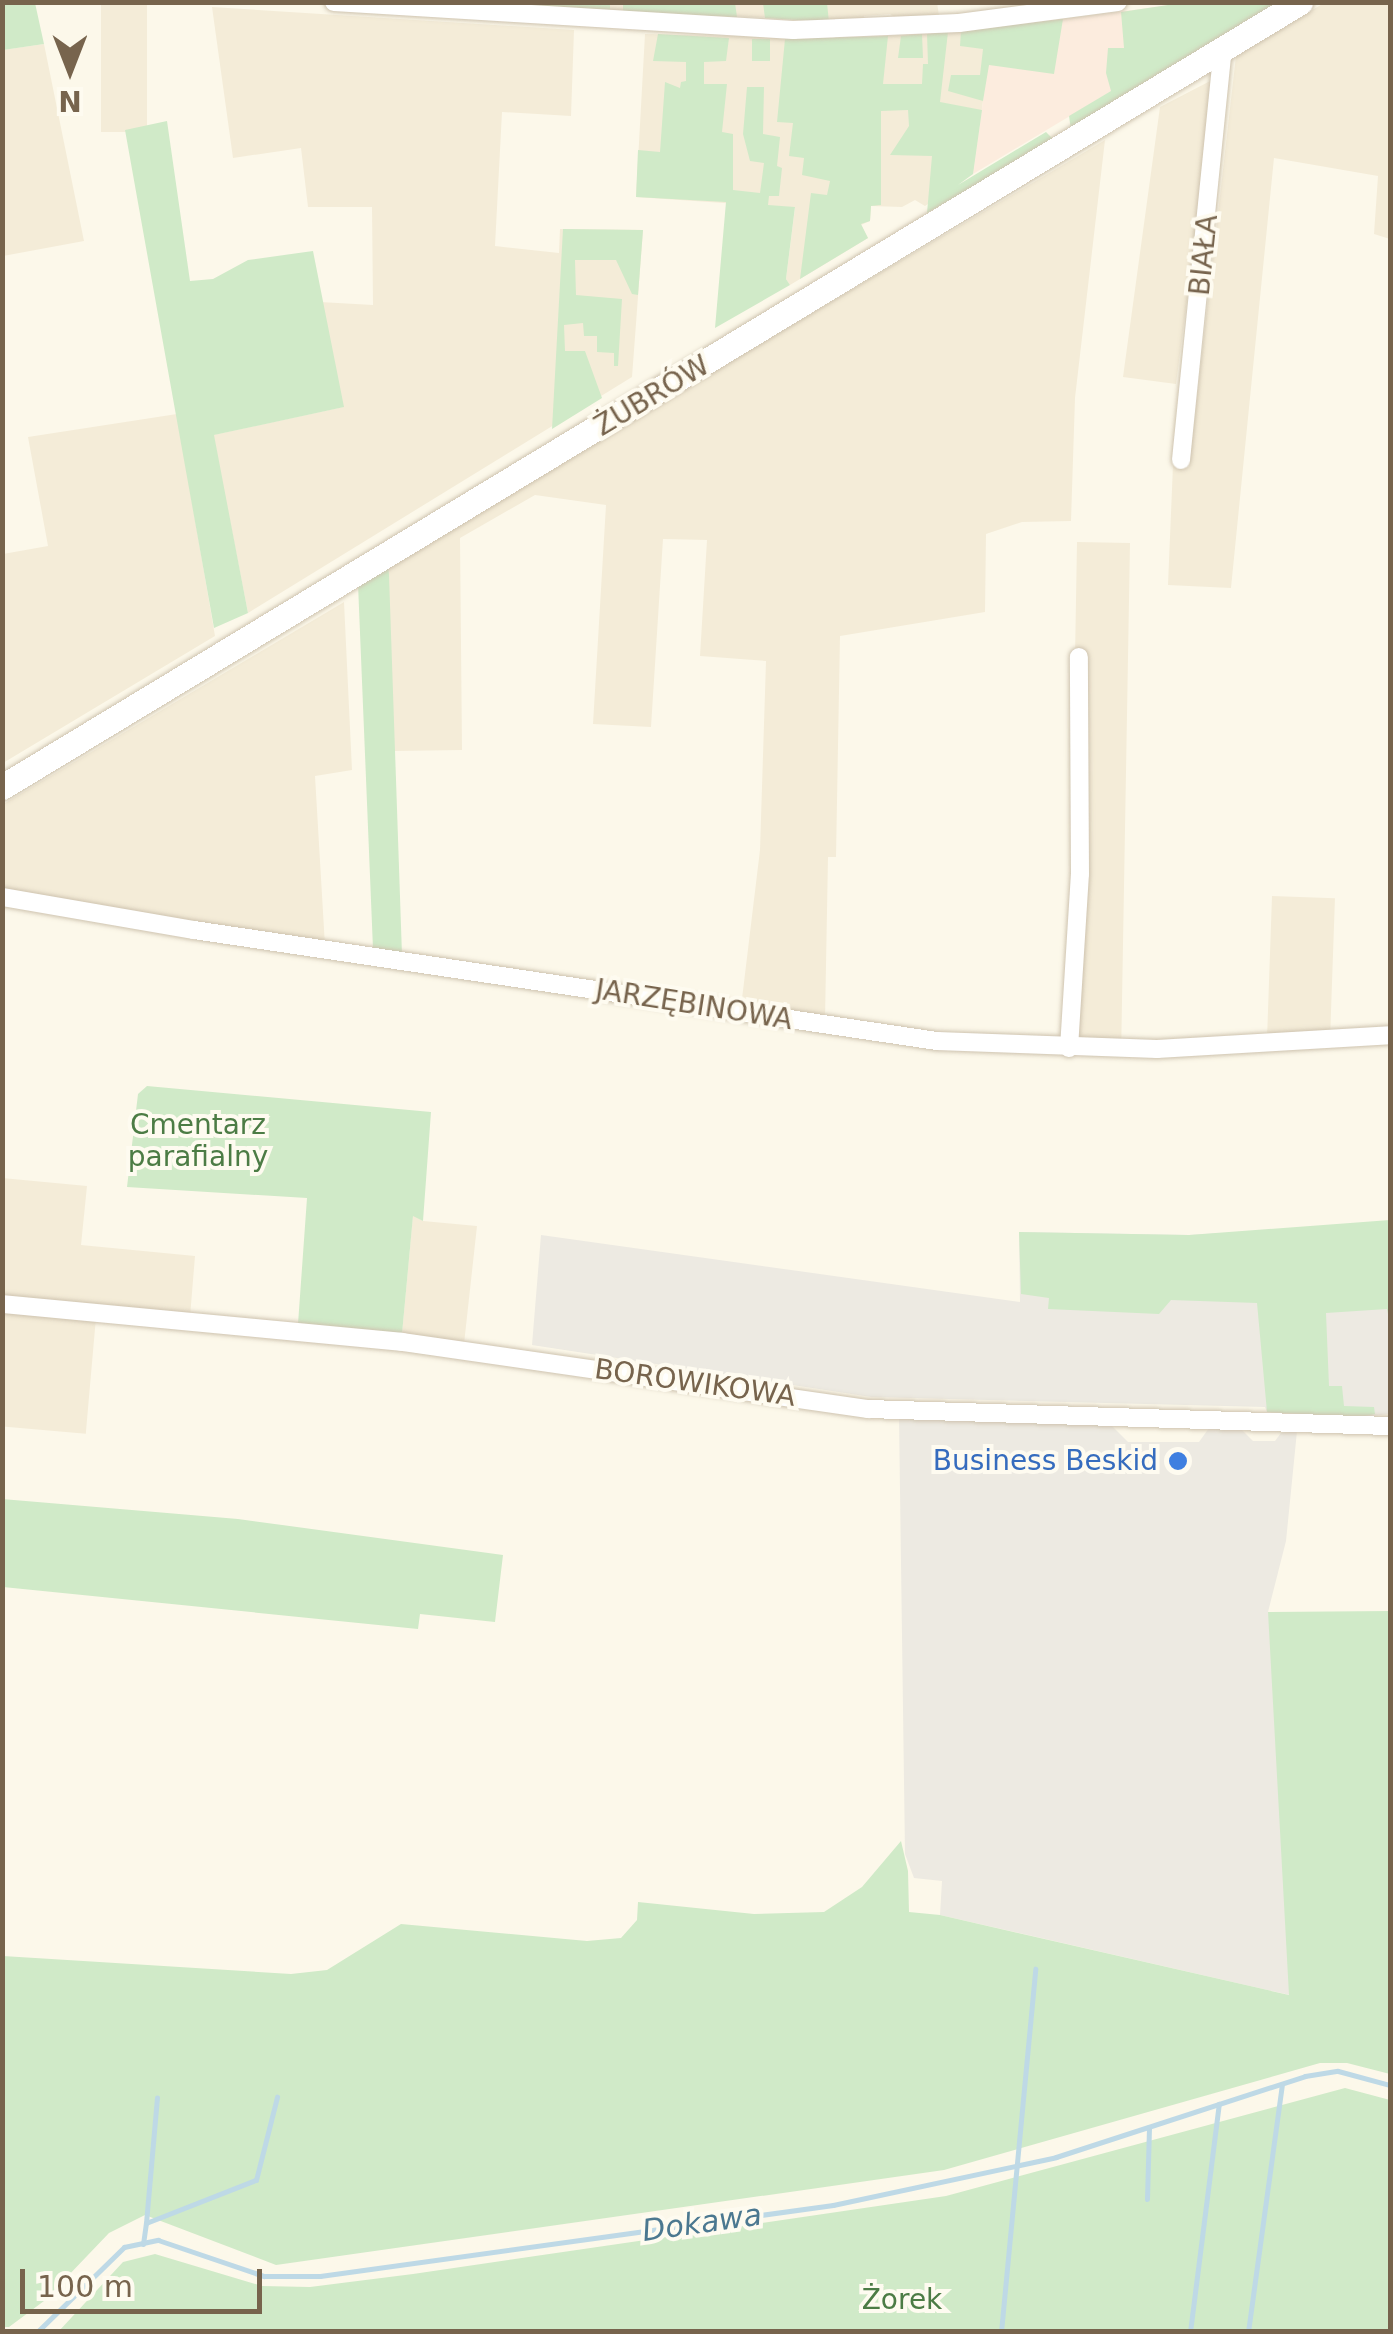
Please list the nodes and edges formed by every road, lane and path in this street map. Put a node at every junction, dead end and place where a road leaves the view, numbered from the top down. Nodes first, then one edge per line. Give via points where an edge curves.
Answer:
1 (334, 2) edge
2 (1118, 2) edge
3 (1300, 2) edge
4 (1223, 50) junction
5 (1181, 460) dead end
6 (1079, 658) dead end
7 (2, 787) edge
8 (2, 897) edge
9 (1390, 1035) edge
10 (1069, 1048) junction
11 (2, 1304) edge
12 (1390, 1426) edge

1 - 2 street via 793,30 959,23
3 - 4 main road, ŻUBRÓW
4 - 5 street, BIAŁA
4 - 7 main road, ŻUBRÓW
6 - 10 street via 1080,874
8 - 10 street, JARZĘBINOWA via 830,1026 937,1041
9 - 10 street, JARZĘBINOWA via 1246,1046
11 - 12 street, BOROWIKOWA via 402,1342 868,1409

